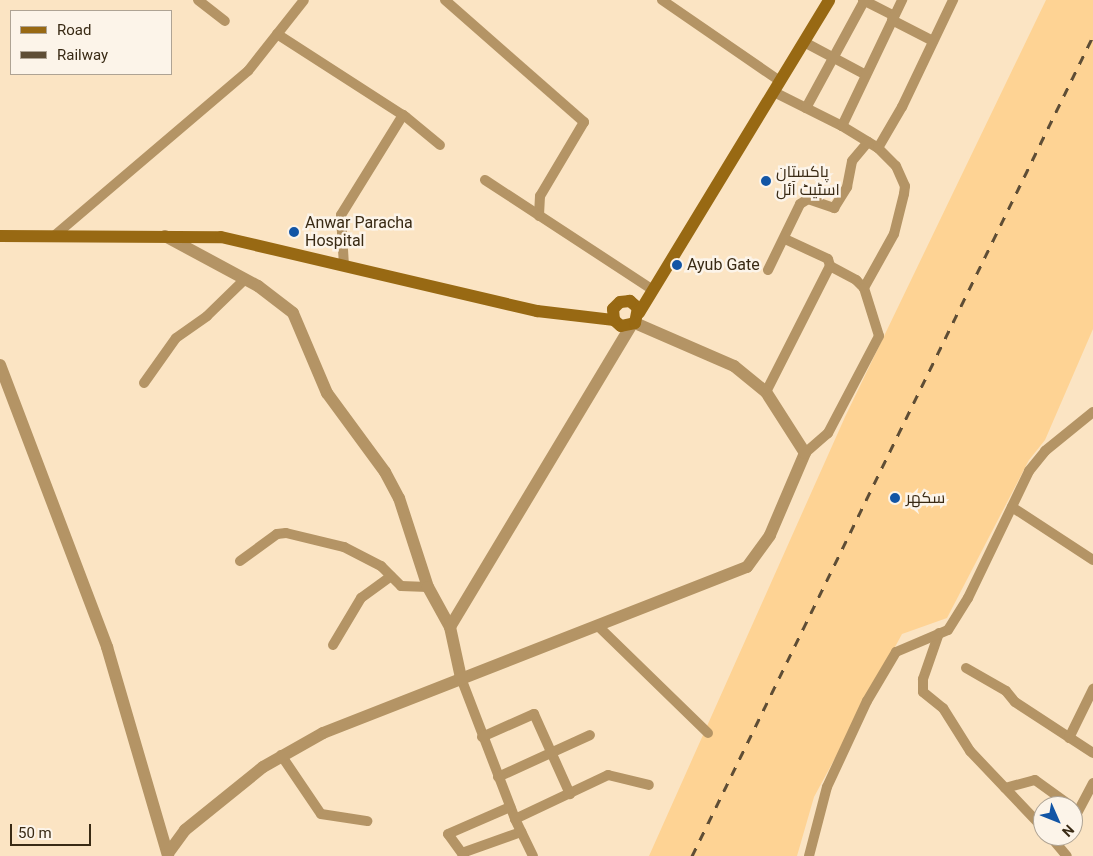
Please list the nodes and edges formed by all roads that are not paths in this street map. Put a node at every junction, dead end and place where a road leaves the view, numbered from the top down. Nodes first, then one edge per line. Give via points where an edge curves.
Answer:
1 (198, 0) edge
2 (304, 0) edge
3 (446, 0) edge
4 (662, 0) edge
5 (830, 0) edge
6 (863, 0) edge
7 (902, 0) edge
8 (953, 0) edge
9 (893, 18) junction
10 (225, 21) dead end
11 (277, 34) junction
12 (933, 41) junction
13 (804, 42) junction
14 (833, 57) junction
15 (866, 75) junction
16 (777, 86) junction
17 (806, 108) junction
18 (403, 115) junction
19 (842, 126) junction
20 (868, 142) junction
21 (440, 144) dead end
22 (878, 148) junction
23 (485, 180) dead end
24 (540, 216) junction
25 (0, 236) edge
26 (54, 236) junction
27 (165, 236) junction
28 (785, 239) junction
29 (344, 266) junction
30 (830, 266) junction
31 (768, 270) dead end
32 (245, 279) junction
33 (864, 288) junction
34 (653, 290) junction
35 (614, 320) junction
36 (635, 321) junction
37 (0, 365) edge
38 (144, 383) dead end
39 (766, 392) junction
40 (1093, 412) edge
41 (805, 453) junction
42 (1012, 507) junction
43 (240, 560) dead end
44 (1093, 560) edge
45 (391, 576) junction
46 (428, 587) junction
47 (450, 627) junction
48 (599, 627) junction
49 (939, 633) junction
50 (333, 645) dead end
51 (966, 668) dead end
52 (461, 678) junction
53 (1093, 689) edge
54 (708, 733) dead end
55 (590, 735) dead end
56 (482, 737) junction
57 (1069, 738) junction
58 (552, 753) junction
59 (1093, 753) edge
60 (281, 755) junction
61 (498, 777) junction
62 (1093, 783) edge
63 (649, 784) dead end
64 (1005, 788) junction
65 (570, 794) junction
66 (1056, 796) edge
67 (1083, 798) edge
68 (510, 807) junction
69 (1033, 817) edge
70 (514, 819) junction
71 (367, 821) dead end
72 (521, 832) junction
73 (1060, 846) edge
74 (168, 854) edge
75 (463, 855) edge
76 (529, 855) edge
77 (809, 856) edge
78 (1066, 856) edge

1 - 10 street
2 - 11 street
3 - 24 street via 584,122 540,196
4 - 16 street
5 - 13 main road
6 - 9 street
6 - 14 street
7 - 9 street
8 - 12 street
9 - 12 street
9 - 15 street
11 - 18 street
11 - 26 street via 240,78
12 - 22 street
13 - 14 street
13 - 16 main road
14 - 15 street
14 - 17 street
15 - 19 street
16 - 17 street
16 - 34 main road
17 - 19 street
18 - 21 street
18 - 29 street via 341,215
19 - 20 street
20 - 22 street
20 - 28 street via 852,161 847,187 834,208 804,199
22 - 33 street via 896,166 905,186 894,234
23 - 24 street
24 - 34 street
25 - 26 main road
26 - 27 main road
27 - 29 main road via 221,237
27 - 32 street
28 - 30 street via 828,259
28 - 31 street
29 - 35 main road via 538,311
30 - 33 street
30 - 39 street
32 - 38 street via 207,316 176,338
32 - 46 street via 279,299 293,313 327,394 381,465 399,498
33 - 41 street via 878,336 828,433
34 - 36 main road
35 - 36 main road via 621,326
35 - 36 main road via 614,309 625,301 635,304
36 - 39 street via 734,366
36 - 47 street
37 - 74 street via 107,647
39 - 41 street
40 - 42 street via 1045,451 1029,472
41 - 48 street via 770,535 747,567
42 - 44 street
42 - 49 street via 968,598 948,630
43 - 45 street via 277,534 286,534 344,547 380,566
45 - 46 street via 401,586
45 - 50 street via 361,598
46 - 47 street
47 - 52 street
48 - 52 street
48 - 54 street
49 - 64 street via 923,679 923,692 943,708 970,751
49 - 77 street via 896,652 866,701 827,786
51 - 57 street via 1006,690 1015,702
52 - 56 street
52 - 60 street via 323,733
53 - 57 street
55 - 58 street
56 - 58 street via 534,714
56 - 61 street
57 - 59 street
58 - 61 street
58 - 65 street
60 - 71 street via 321,814
60 - 74 street via 185,830
61 - 68 street
62 - 67 street
63 - 65 street via 608,776
64 - 66 street via 1036,780
64 - 69 street
65 - 70 street
68 - 70 street
68 - 75 street via 448,834
70 - 72 street
72 - 75 street
72 - 76 street
73 - 78 street

